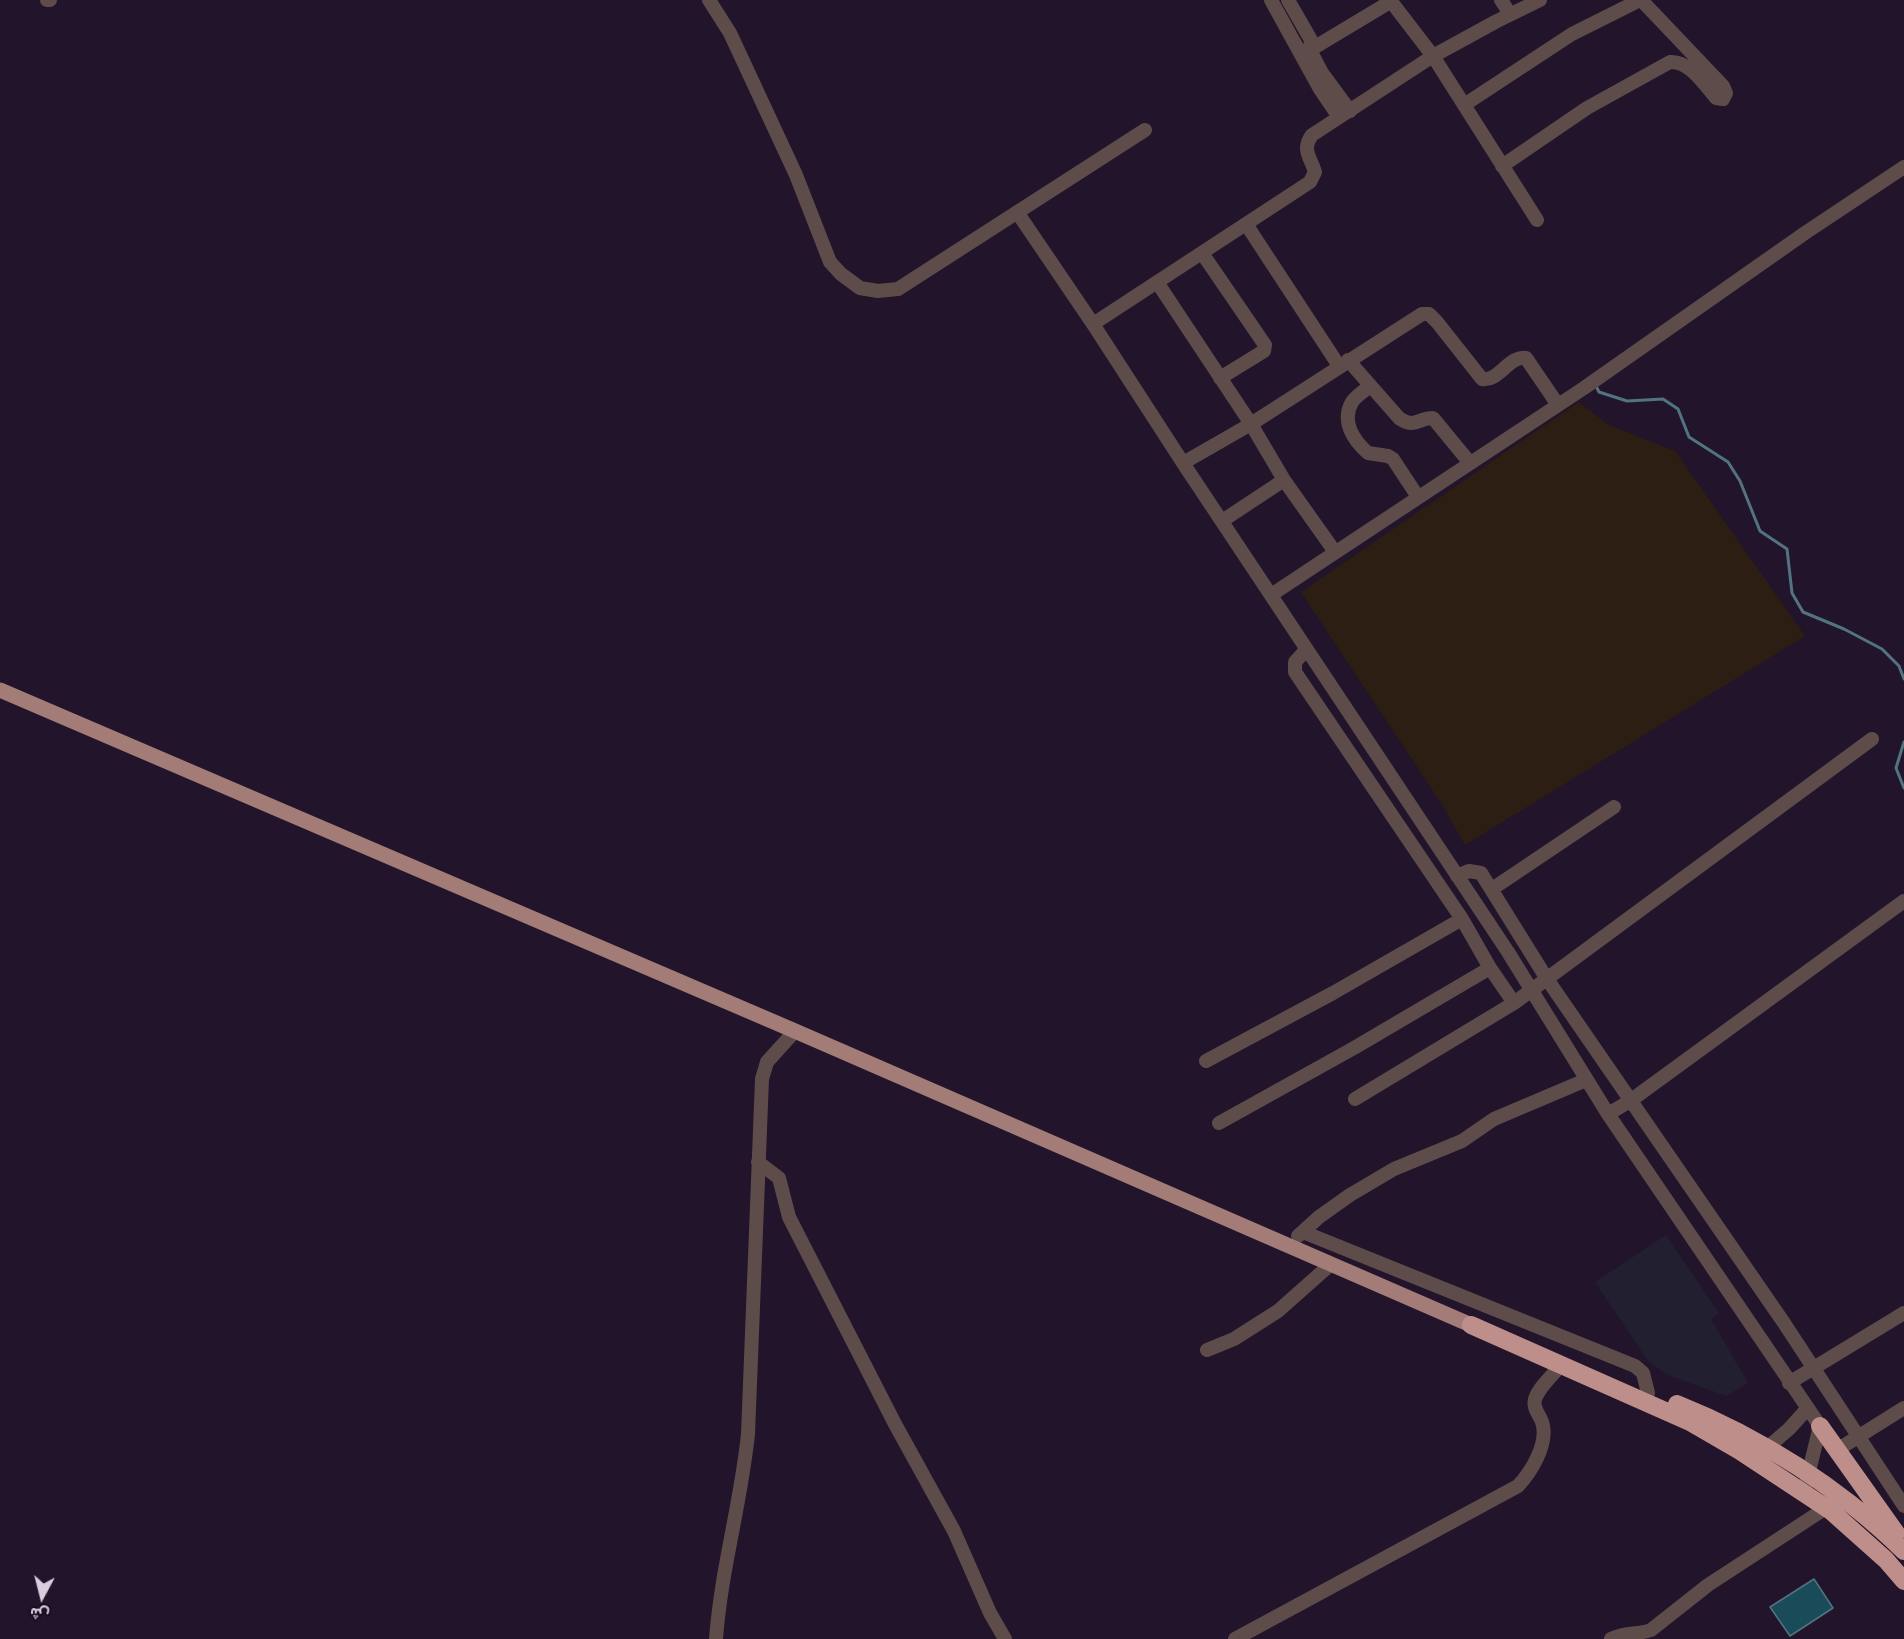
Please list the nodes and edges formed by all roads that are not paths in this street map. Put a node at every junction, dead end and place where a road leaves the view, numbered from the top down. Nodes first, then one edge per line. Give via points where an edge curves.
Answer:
1 (710, 0) edge
2 (1271, 0) edge
3 (1288, 0) edge
4 (1501, 0) edge
5 (1540, 0) edge
6 (1390, 1) edge
7 (1644, 1) edge
8 (1510, 14) junction
9 (1310, 50) junction
10 (1433, 56) junction
11 (1464, 105) junction
12 (1345, 114) junction
13 (1145, 130) dead end
14 (1502, 166) junction
15 (1904, 167) edge
16 (1017, 212) junction
17 (1537, 220) dead end
18 (1246, 224) junction
19 (1202, 253) junction
20 (1157, 282) junction
21 (1093, 324) junction
22 (1344, 363) junction
23 (1220, 378) junction
24 (1370, 386) junction
25 (1558, 405) junction
26 (1251, 424) junction
27 (1183, 463) junction
28 (1470, 463) junction
29 (1284, 480) junction
30 (1418, 497) junction
31 (1222, 521) junction
32 (1335, 552) junction
33 (1271, 595) junction
34 (1306, 650) junction
35 (0, 690) edge
36 (1872, 739) dead end
37 (1614, 807) dead end
38 (1457, 876) junction
39 (1492, 889) junction
40 (1904, 901) edge
41 (1462, 919) junction
42 (1490, 968) junction
43 (1547, 979) junction
44 (1531, 990) junction
45 (1514, 1002) junction
46 (795, 1031) junction
47 (1206, 1061) dead end
48 (1587, 1080) junction
49 (1355, 1099) dead end
50 (1630, 1101) junction
51 (1608, 1114) junction
52 (1219, 1123) dead end
53 (758, 1162) junction
54 (1303, 1232) junction
55 (1288, 1245) junction
56 (1331, 1264) junction
57 (1904, 1313) edge
58 (1471, 1324) junction
59 (1207, 1350) dead end
60 (1561, 1365) junction
61 (1814, 1369) junction
62 (1789, 1383) junction
63 (1648, 1393) junction
64 (1904, 1408) edge
65 (1806, 1409) junction
66 (1820, 1426) junction
67 (1858, 1437) junction
68 (1837, 1450) junction
69 (1760, 1454) junction
70 (1806, 1483) junction
71 (1904, 1506) edge
72 (1826, 1508) junction
73 (1904, 1544) edge
74 (1904, 1551) edge
75 (1904, 1581) edge
76 (716, 1639) edge
77 (1005, 1639) edge
78 (1235, 1639) edge
79 (1611, 1639) edge

1 - 16 street via 730,33 796,175 830,262 860,288 898,289
2 - 12 street via 1320,89
3 - 9 street via 1311,40
4 - 8 street
5 - 8 street
6 - 9 street
6 - 10 street
7 - 11 street via 1572,34
7 - 14 street via 1723,86 1723,99 1716,98 1683,65 1670,62 1587,108
8 - 10 street
9 - 12 street
10 - 11 street
10 - 12 street
11 - 14 street
12 - 18 street via 1308,140 1306,152 1315,172 1313,179
13 - 16 street
14 - 17 street
15 - 25 street
16 - 21 street
18 - 19 street
18 - 22 street
19 - 20 street
19 - 23 street via 1265,345 1264,351
20 - 21 street
20 - 23 street
21 - 27 street
22 - 24 street
22 - 25 street via 1425,313 1437,322 1482,379 1489,380 1523,357
22 - 26 street
23 - 26 street
24 - 28 street via 1406,422 1436,420
24 - 30 street via 1352,403 1348,427 1368,453 1393,459
25 - 28 street
26 - 27 street
26 - 29 street
27 - 31 street
28 - 30 street
29 - 31 street
29 - 32 street
30 - 32 street
31 - 33 street
32 - 33 street
33 - 34 street
34 - 38 street
34 - 41 street via 1294,662 1296,672
35 - 46 main road
36 - 43 street
37 - 39 street
38 - 39 street via 1469,871 1481,873
38 - 44 street
39 - 43 street
40 - 50 street
41 - 42 street
41 - 47 street
42 - 45 street
42 - 52 street
43 - 44 street
43 - 50 street
44 - 45 street
44 - 48 street
45 - 49 street
46 - 53 street via 764,1070
46 - 55 main road
48 - 51 street
48 - 54 street via 1494,1119 1462,1141 1394,1168 1350,1195
50 - 51 street
50 - 61 street
51 - 62 street
53 - 76 street via 748,1434
53 - 77 street via 782,1183 789,1217 954,1531
54 - 55 street
54 - 63 street via 1635,1366 1643,1373
55 - 56 main road
56 - 58 main road
56 - 59 street via 1270,1317
57 - 61 street
58 - 60 highway
58 - 63 highway
60 - 69 highway
60 - 78 street via 1535,1400 1543,1424 1541,1446 1532,1468 1518,1486
61 - 62 street
61 - 67 street
62 - 65 street
63 - 69 highway via 1732,1429
64 - 67 street
65 - 66 street
65 - 69 street
66 - 68 highway
66 - 70 street
67 - 68 street
67 - 71 street
68 - 73 highway
69 - 70 highway
70 - 72 highway
70 - 74 highway via 1878,1526
72 - 75 highway via 1886,1560
72 - 79 street via 1708,1585 1651,1630

